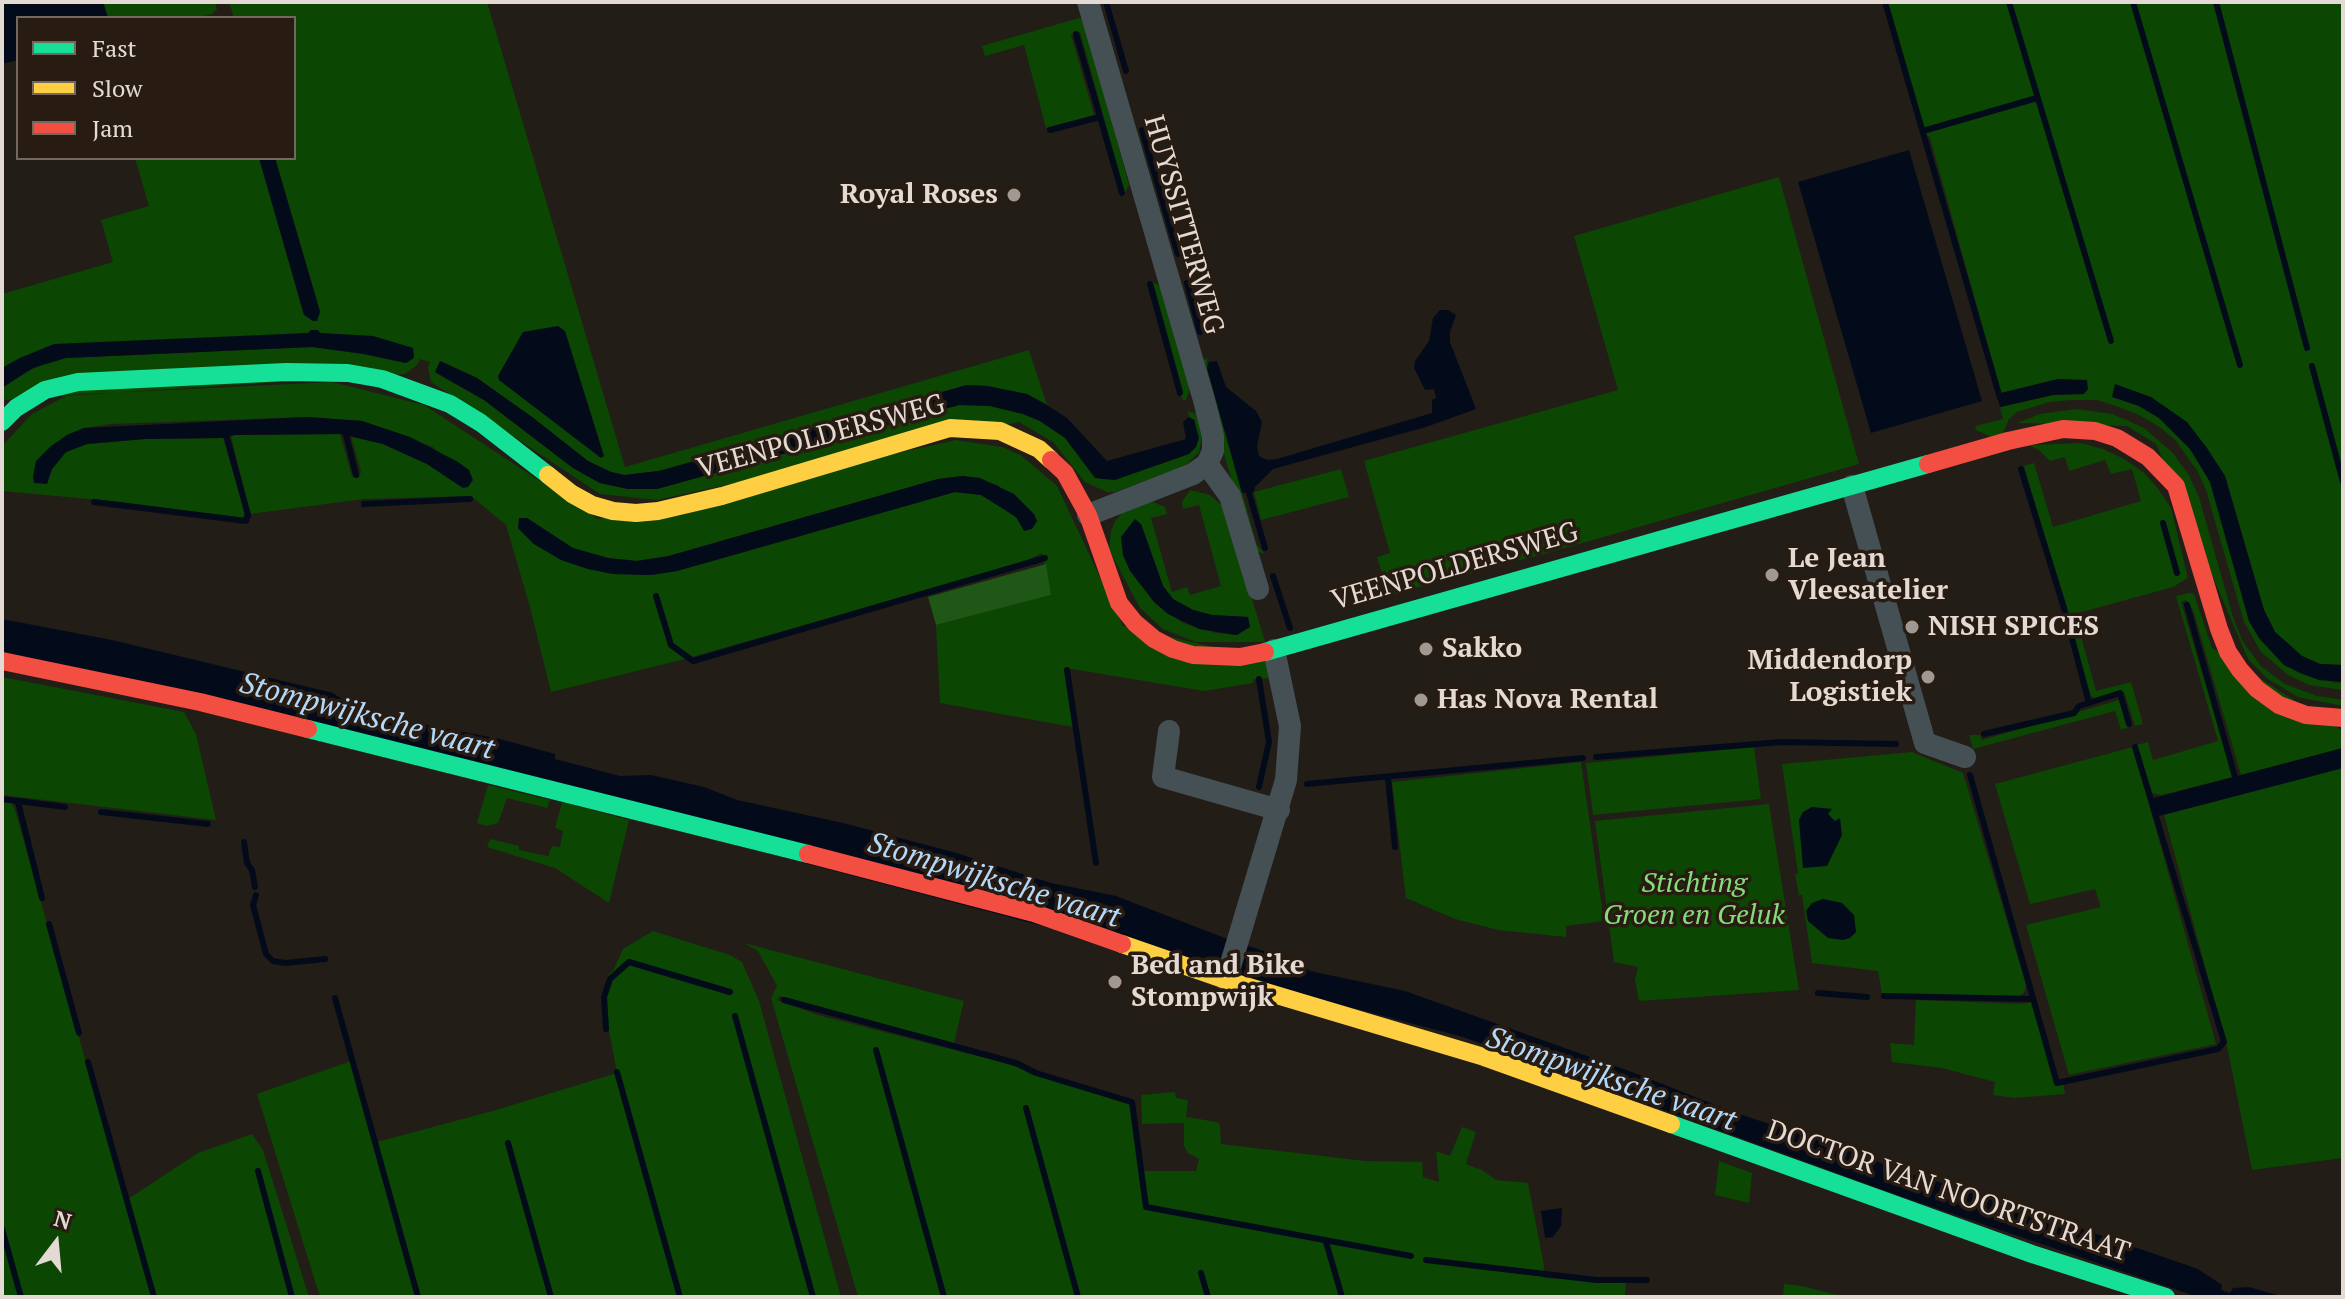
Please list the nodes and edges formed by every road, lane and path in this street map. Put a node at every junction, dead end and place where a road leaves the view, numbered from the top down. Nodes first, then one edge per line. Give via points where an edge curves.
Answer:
1 (1088, 2) edge
2 (2, 422) edge
3 (1207, 464) junction
4 (1852, 486) junction
5 (1088, 515) junction
6 (1258, 589) dead end
7 (1274, 650) junction
8 (2, 661) edge
9 (2343, 718) edge
10 (1169, 731) dead end
11 (1965, 757) dead end
12 (1279, 810) junction
13 (1228, 975) junction
14 (2166, 1297) edge

1 - 3 street, HUYSSITTERWEG via 1210,424 1213,451
2 - 5 street, VEENPOLDERSWEG via 45,390 78,382 348,373 382,379 450,404 572,494 613,511 658,511 722,496 950,428 1000,431 1039,449 1065,473
3 - 5 street
3 - 6 street via 1230,496
4 - 7 street, VEENPOLDERSWEG
4 - 9 street, VEENPOLDERSWEG via 2039,433 2095,431 2117,438 2148,457 2176,486 2219,629 2240,670 2279,705 2306,715
4 - 11 street via 1925,743
5 - 7 street, VEENPOLDERSWEG via 1119,603 1154,639 1193,655 1240,657
7 - 12 street via 1290,726
8 - 13 street, DOCTOR VAN NOORTSTRAAT via 200,702 949,889
10 - 12 street via 1163,777
12 - 13 street
13 - 14 street, DOCTOR VAN NOORTSTRAAT via 1484,1057

